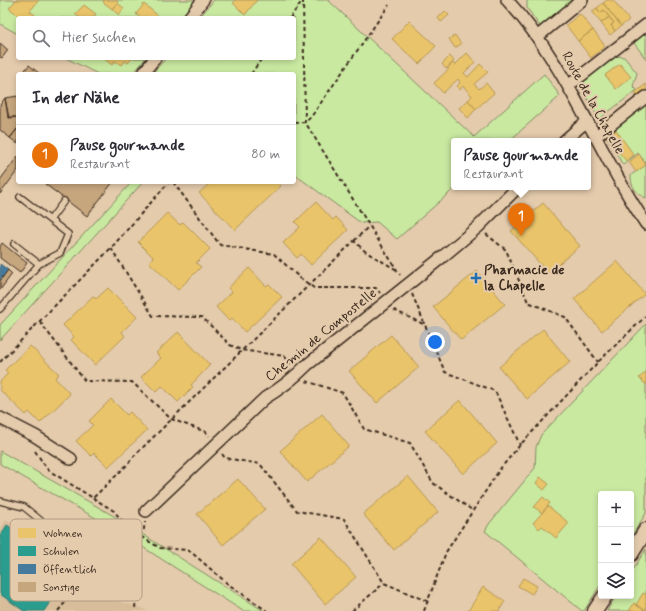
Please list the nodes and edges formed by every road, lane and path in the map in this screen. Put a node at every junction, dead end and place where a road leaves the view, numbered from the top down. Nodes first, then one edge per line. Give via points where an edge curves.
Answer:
1 (203, 0) edge
2 (303, 0) edge
3 (507, 0) edge
4 (582, 0) edge
5 (389, 5) dead end
6 (190, 16) edge
7 (291, 16) edge
8 (646, 25) edge
9 (537, 37) junction
10 (153, 60) edge
11 (261, 60) edge
12 (144, 71) dead end
13 (252, 72) edge
14 (568, 86) junction
15 (646, 97) edge
16 (305, 122) junction
17 (588, 122) junction
18 (296, 123) edge
19 (567, 138) edge
20 (595, 138) junction
21 (167, 184) edge
22 (174, 184) edge
23 (515, 190) edge
24 (20, 197) dead end
25 (64, 201) dead end
26 (642, 211) edge
27 (50, 220) junction
28 (646, 224) edge
29 (369, 226) junction
30 (478, 227) junction
31 (354, 241) junction
32 (14, 244) dead end
33 (111, 248) junction
34 (39, 264) junction
35 (397, 270) junction
36 (309, 285) junction
37 (407, 286) junction
38 (387, 301) junction
39 (0, 309) edge
40 (646, 316) edge
41 (40, 322) junction
42 (425, 325) junction
43 (241, 350) junction
44 (0, 362) edge
45 (598, 362) junction
46 (299, 373) junction
47 (0, 418) edge
48 (171, 420) junction
49 (206, 432) dead end
50 (34, 436) junction
51 (216, 445) junction
52 (520, 445) junction
53 (70, 459) dead end
54 (93, 498) junction
55 (0, 501) edge
56 (472, 510) junction
57 (146, 511) joint
58 (39, 519) edge
59 (121, 519) edge
60 (142, 530) edge
61 (646, 530) edge
62 (142, 536) edge
63 (634, 549) edge
64 (384, 583) junction
65 (603, 599) edge
66 (66, 601) edge
67 (135, 601) edge
68 (427, 602) junction
69 (58, 611) edge
70 (135, 611) edge
71 (267, 611) edge
72 (352, 611) edge
73 (424, 611) edge
74 (595, 611) edge

1 - 6 street
2 - 7 path
2 - 16 path
3 - 9 street, Route de la Chapelle
4 - 9 street
5 - 16 path via 311,118
8 - 14 street
9 - 14 street, Route de la Chapelle
10 - 12 street
11 - 13 path
14 - 17 street, Route de la Chapelle
15 - 20 street
16 - 18 path
16 - 29 path
17 - 19 street
17 - 20 street, Route de la Chapelle
20 - 26 street, Route de la Chapelle via 617,178
21 - 33 path
22 - 36 path via 220,245 274,254
23 - 30 street, Chemin de Compostelle
24 - 27 lane
25 - 27 lane
26 - 28 street, Route de la Chapelle
27 - 34 lane via 68,234 60,253
29 - 31 path
29 - 35 path
30 - 37 street, Chemin de Compostelle
30 - 45 path via 506,250 528,302 565,318
31 - 35 path via 366,252
31 - 36 path
32 - 34 lane
33 - 41 path
33 - 43 path via 153,316 202,317 230,345
34 - 39 lane
35 - 37 path
36 - 38 path via 314,288 376,288
36 - 43 path
37 - 38 street, Chemin de Compostelle
37 - 42 path
38 - 42 path via 396,311
38 - 46 street, Chemin de Compostelle
40 - 45 path
41 - 44 path
41 - 48 path via 84,381 132,382
42 - 52 path via 445,372 494,391
43 - 46 path via 284,356
43 - 48 path
45 - 52 path
46 - 51 street, Chemin de Compostelle via 265,398
46 - 56 path via 307,383 343,393 364,429 410,443 433,483
47 - 50 street
48 - 49 path
48 - 54 path
50 - 53 street
50 - 54 path via 34,449 48,470
51 - 57 street, Chemin de Compostelle
51 - 64 path via 225,458 260,464 297,511 344,520
52 - 56 path via 500,468
54 - 59 path via 114,511
55 - 58 lane via 24,507
56 - 68 path via 446,552
57 - 60 path
61 - 63 street
62 - 71 path via 160,548 191,552 228,584
64 - 68 path
64 - 72 path
65 - 74 street
66 - 69 path
67 - 70 path
68 - 73 path

